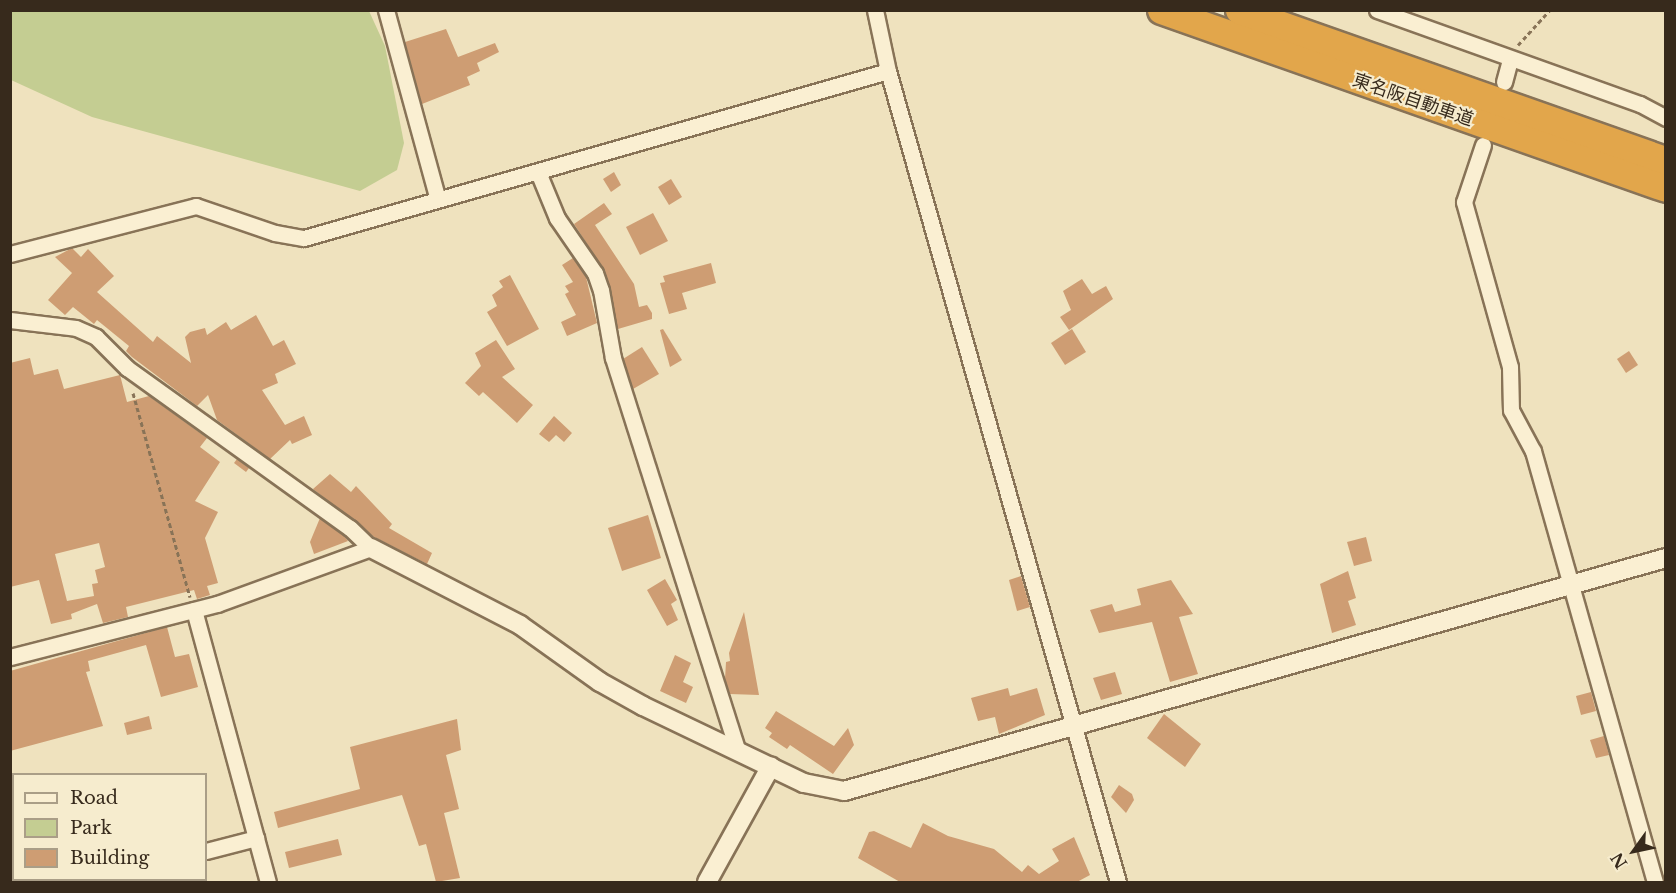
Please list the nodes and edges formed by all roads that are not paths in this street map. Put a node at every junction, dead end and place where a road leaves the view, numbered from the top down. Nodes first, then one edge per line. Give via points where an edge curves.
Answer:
1 (386, 10) edge
2 (875, 10) edge
3 (1161, 10) edge
4 (1239, 10) edge
5 (1377, 10) edge
6 (1509, 59) junction
7 (888, 70) junction
8 (1504, 82) dead end
9 (1665, 118) edge
10 (1483, 146) dead end
11 (1665, 160) edge
12 (538, 172) junction
13 (1665, 188) edge
14 (436, 197) junction
15 (10, 254) edge
16 (10, 320) edge
17 (371, 548) junction
18 (1665, 558) edge
19 (1570, 583) junction
20 (194, 610) junction
21 (10, 657) edge
22 (1075, 727) junction
23 (737, 749) junction
24 (771, 766) junction
25 (256, 838) junction
26 (207, 851) edge
27 (268, 882) edge
28 (707, 882) edge
29 (1118, 882) edge
30 (1655, 882) edge

1 - 14 street
2 - 7 street
3 - 13 highway, 東名阪自動車道
4 - 11 highway, 東名阪自動車道
5 - 6 street
6 - 8 street
6 - 9 street via 1640,104
7 - 12 street
7 - 22 street
10 - 19 street via 1464,202 1510,367 1511,410 1533,451
12 - 14 street
12 - 23 street via 557,218 595,273 601,290 613,358
14 - 15 street via 304,238 275,233 217,210 176,208
16 - 17 street via 86,332 127,368 350,528
17 - 20 street
17 - 23 street via 520,625 600,682
18 - 19 street
19 - 22 street
19 - 30 street
20 - 21 street
20 - 25 street
22 - 24 street via 844,791 804,783
22 - 29 street
23 - 24 street
24 - 28 street
25 - 26 street
25 - 27 street

